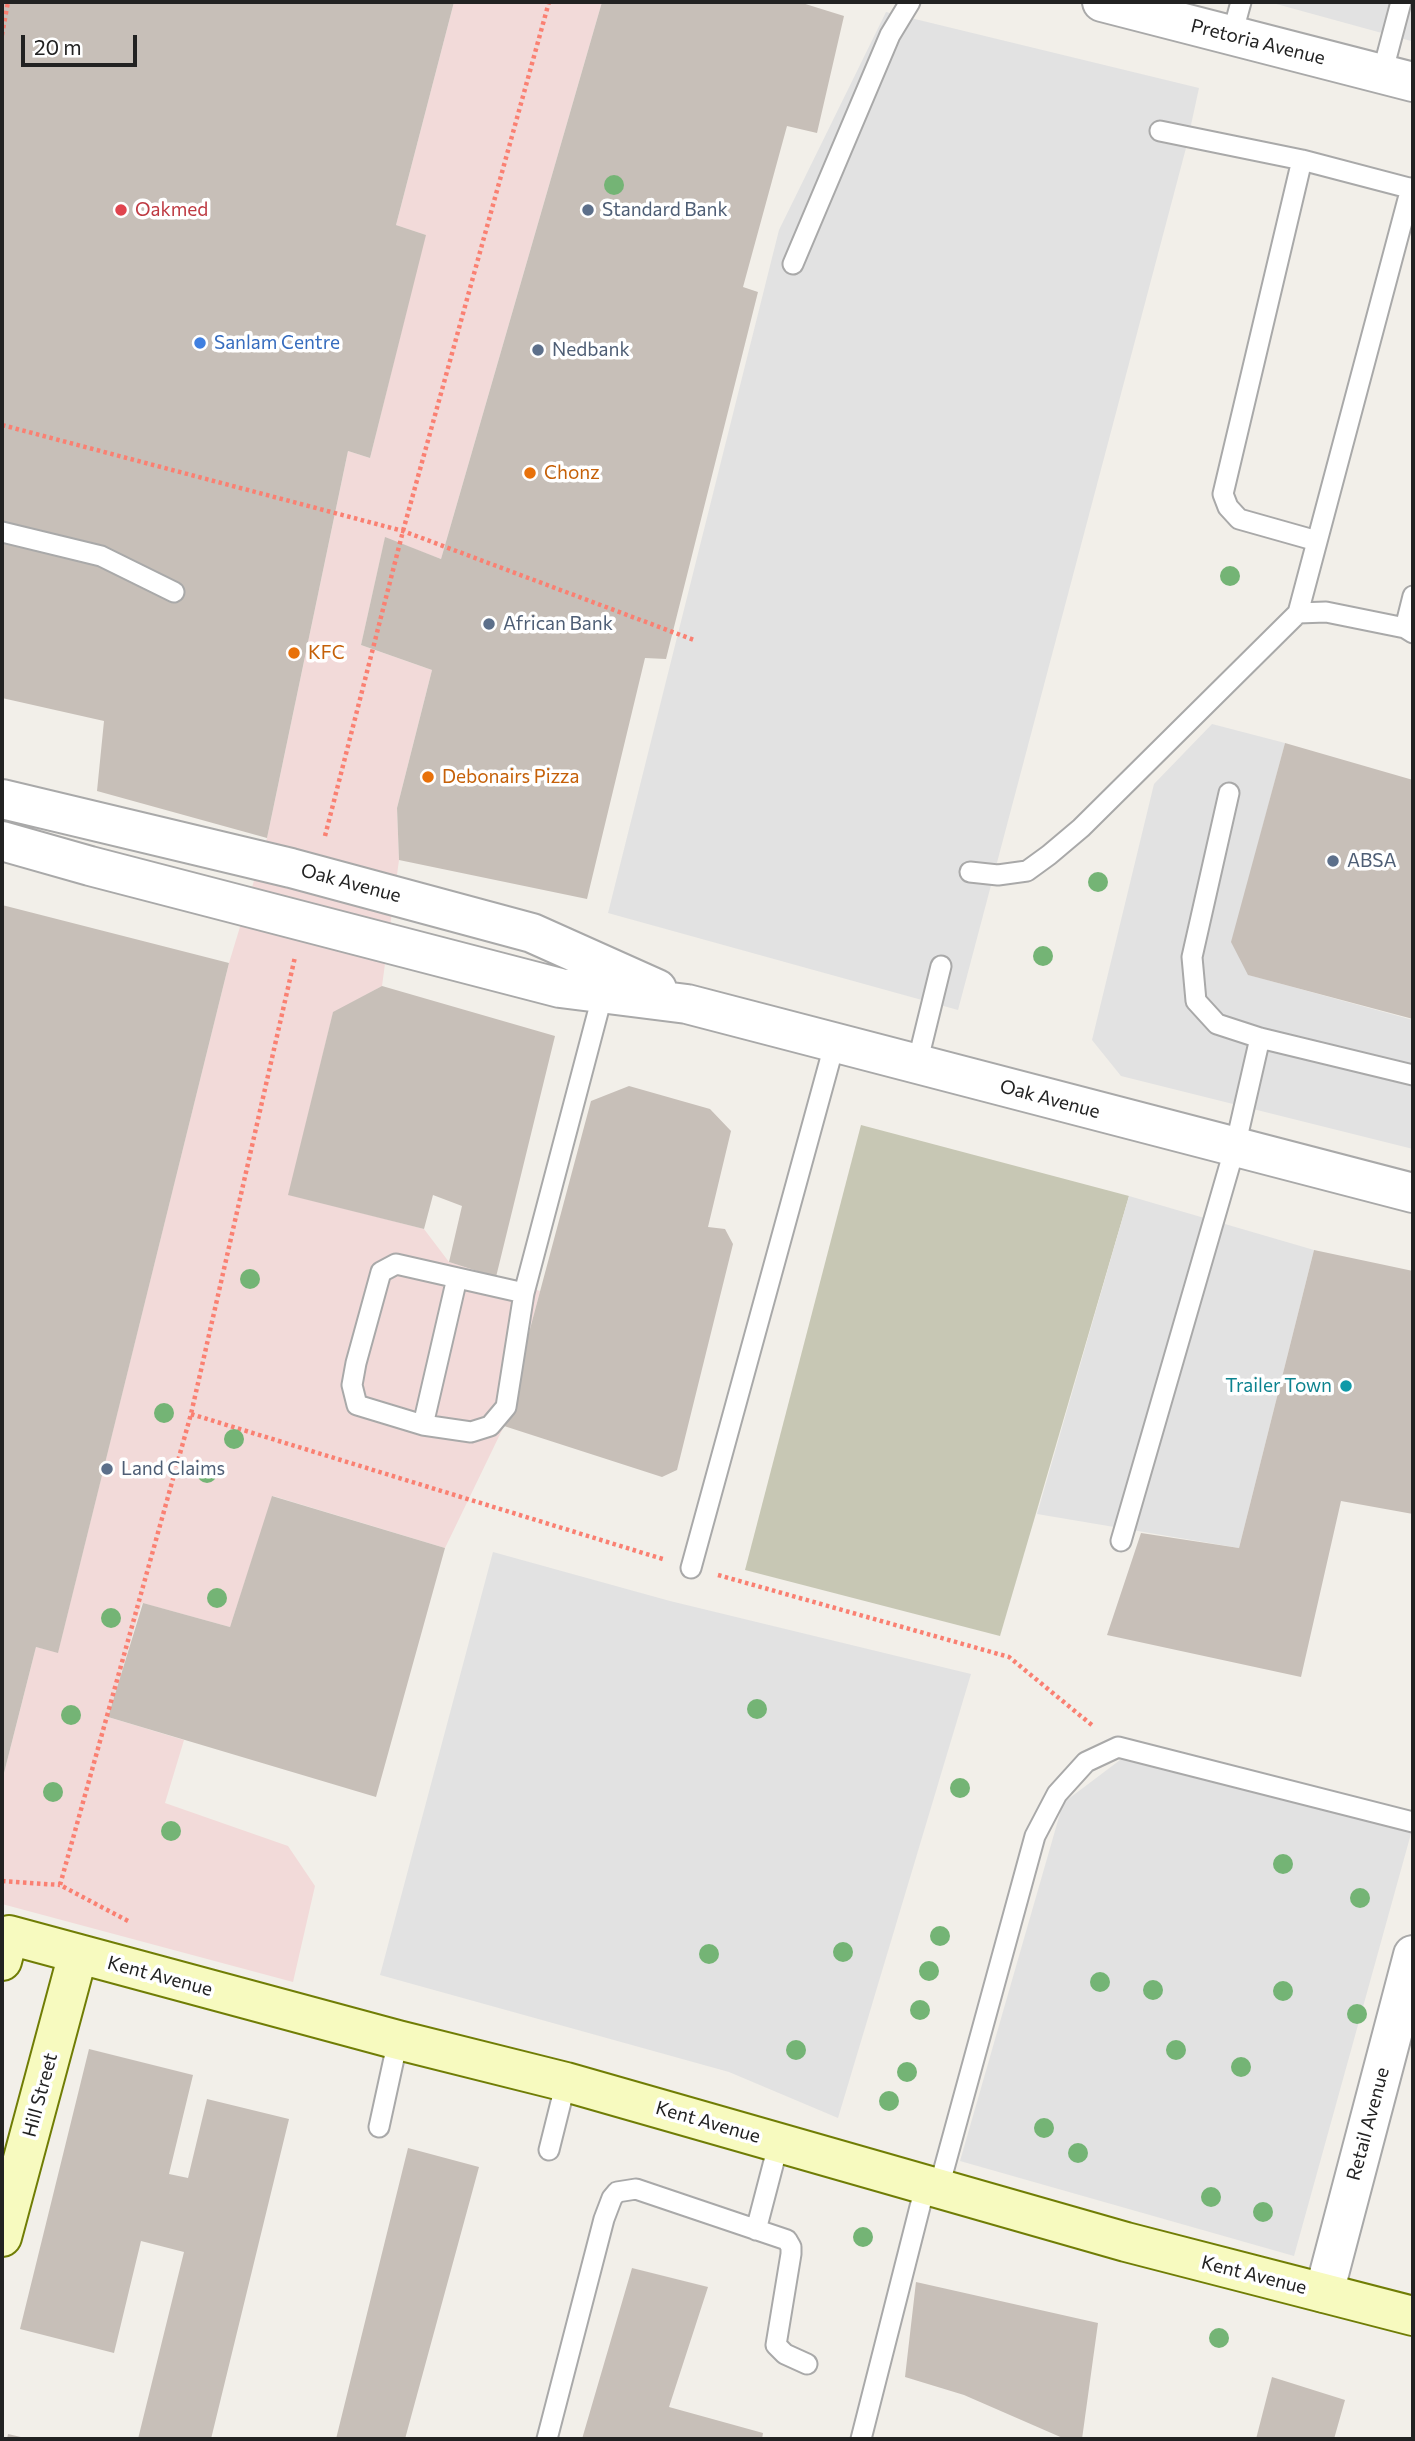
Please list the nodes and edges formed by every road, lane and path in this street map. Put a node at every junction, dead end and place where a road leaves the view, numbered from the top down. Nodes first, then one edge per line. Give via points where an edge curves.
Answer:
1 (8, 2) edge
2 (549, 2) edge
3 (910, 2) edge
4 (1401, 2) edge
5 (1123, 4) edge
6 (1236, 18) edge
7 (2, 35) edge
8 (1398, 78) edge
9 (1160, 131) dead end
10 (1302, 160) junction
11 (1412, 188) edge
12 (793, 264) dead end
13 (2, 425) edge
14 (403, 531) junction
15 (2, 532) edge
16 (1317, 541) junction
17 (174, 592) dead end
18 (1413, 596) edge
19 (1298, 613) junction
20 (1409, 630) edge
21 (694, 640) dead end
22 (1229, 793) dead end
23 (2, 799) edge
24 (2, 841) edge
25 (970, 872) dead end
26 (316, 874) junction
27 (303, 920) junction
28 (941, 966) dead end
29 (603, 993) junction
30 (687, 1004) junction
31 (1259, 1038) junction
32 (835, 1042) junction
33 (917, 1064) junction
34 (1413, 1075) edge
35 (1235, 1147) junction
36 (1413, 1193) edge
37 (457, 1278) junction
38 (524, 1293) junction
39 (423, 1424) junction
40 (1121, 1541) dead end
41 (691, 1568) dead end
42 (1413, 1822) edge
43 (2, 1881) edge
44 (60, 1885) junction
45 (128, 1921) dead end
46 (4, 1943) edge
47 (78, 1954) junction
48 (1413, 1955) edge
49 (398, 2040) junction
50 (566, 2082) junction
51 (379, 2127) dead end
52 (779, 2141) junction
53 (549, 2150) dead end
54 (932, 2185) junction
55 (756, 2230) junction
56 (2, 2237) edge
57 (1324, 2293) junction
58 (1413, 2316) edge
59 (807, 2364) dead end
60 (547, 2439) edge
61 (861, 2439) edge

1 - 7 path
2 - 14 path
3 - 12 lane via 890,35
4 - 8 lane
5 - 6 street, Pretoria Avenue
6 - 8 street, Pretoria Avenue
9 - 10 lane
10 - 11 lane
10 - 16 lane via 1223,494 1239,519
11 - 16 lane
13 - 14 path
14 - 21 path
14 - 26 path
15 - 17 lane via 101,556
16 - 19 lane
18 - 20 lane
19 - 20 lane via 1326,612
19 - 25 lane via 1049,855 1027,871
22 - 31 lane via 1192,957 1194,985 1196,1001 1217,1024
23 - 26 street, Oak Avenue
24 - 27 street, Oak Avenue
26 - 30 street, Oak Avenue via 532,933
27 - 29 street, Oak Avenue via 559,988
27 - 44 path via 191,1414
28 - 33 lane
29 - 30 street, Oak Avenue
29 - 38 lane
30 - 32 street, Oak Avenue
31 - 34 lane
31 - 35 lane
32 - 33 street, Oak Avenue
32 - 41 lane
33 - 35 street, Oak Avenue
35 - 36 street, Oak Avenue
35 - 40 lane
37 - 38 lane
37 - 39 lane
37 - 39 lane via 396,1264 381,1272 356,1363 352,1385 357,1405
38 - 39 lane via 506,1408 491,1426 471,1432
42 - 54 lane via 1118,1747 1086,1762 1057,1794 1035,1836
43 - 44 path
44 - 45 path
46 - 47 main road, Kent Avenue
47 - 49 main road, Kent Avenue
47 - 56 main road, Hill Street
48 - 57 street, Retail Avenue
49 - 50 main road, Kent Avenue
49 - 51 lane
50 - 52 main road, Kent Avenue
50 - 53 lane
52 - 54 main road, Kent Avenue
52 - 55 lane
54 - 57 main road, Kent Avenue
54 - 61 lane
55 - 59 lane via 788,2241 791,2247 776,2345
55 - 60 lane via 636,2189 617,2192 604,2219
57 - 58 main road, Kent Avenue

